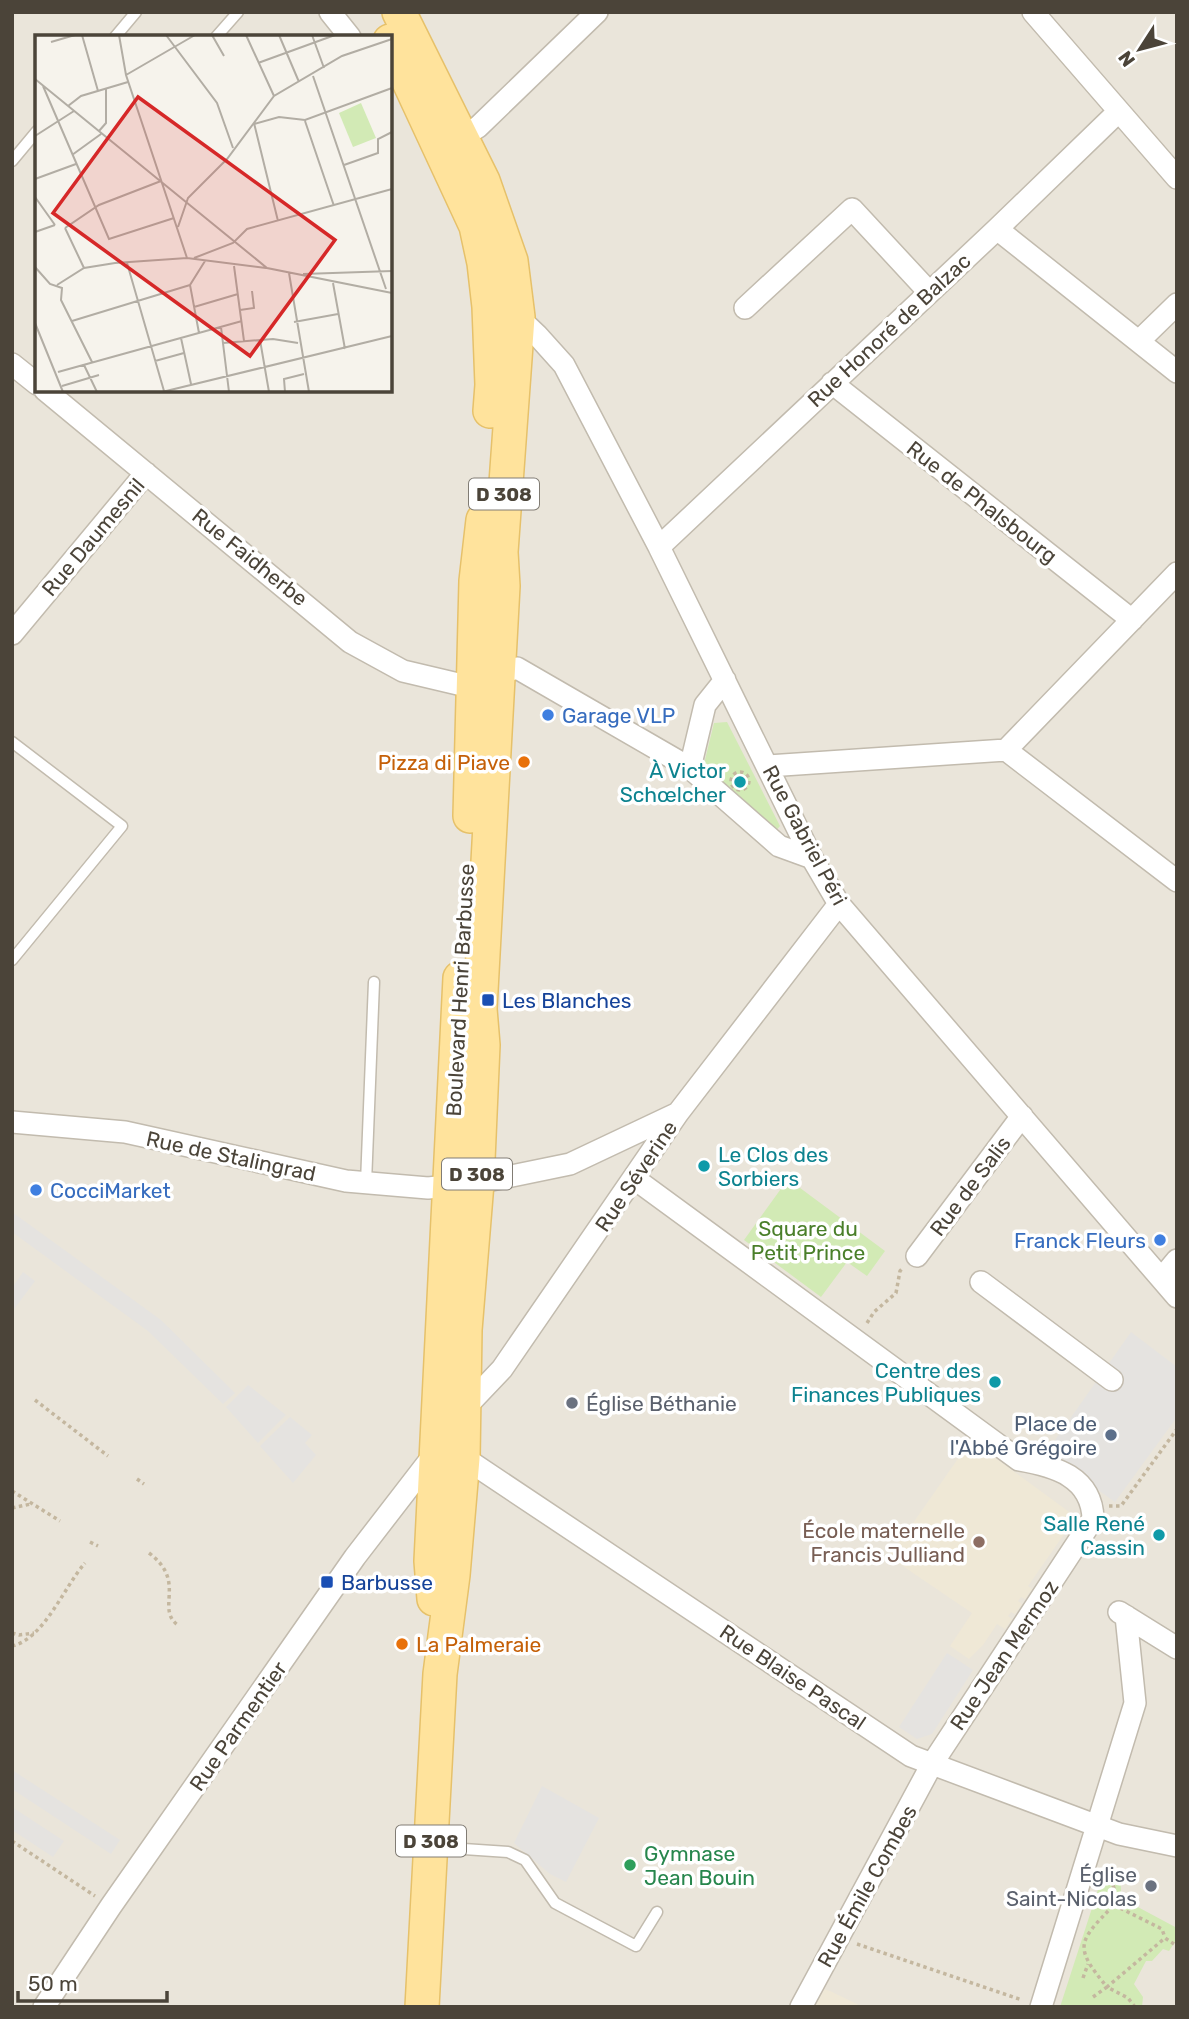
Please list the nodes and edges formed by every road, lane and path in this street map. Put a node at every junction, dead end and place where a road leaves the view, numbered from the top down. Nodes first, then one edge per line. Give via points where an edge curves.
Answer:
1 (136, 12) edge
2 (238, 12) edge
3 (330, 12) edge
4 (377, 12) edge
5 (399, 12) edge
6 (597, 12) edge
7 (1033, 12) edge
8 (118, 35) edge
9 (218, 35) edge
10 (348, 35) edge
11 (387, 35) edge
12 (392, 45) edge
13 (392, 46) edge
14 (426, 67) junction
15 (1118, 111) junction
16 (35, 133) edge
17 (452, 144) junction
18 (12, 160) edge
19 (1177, 178) edge
20 (997, 229) junction
21 (929, 292) junction
22 (1177, 304) edge
23 (745, 307) dead end
24 (503, 312) junction
25 (1139, 341) junction
26 (12, 364) edge
27 (1177, 372) edge
28 (35, 382) edge
29 (832, 383) junction
30 (47, 392) edge
31 (146, 473) junction
32 (659, 547) junction
33 (1177, 573) edge
34 (1132, 620) junction
35 (12, 634) edge
36 (486, 677) junction
37 (725, 680) junction
38 (12, 742) edge
39 (1006, 750) junction
40 (768, 766) junction
41 (690, 768) junction
42 (748, 778) joint
43 (812, 858) junction
44 (1177, 881) edge
45 (839, 904) junction
46 (12, 960) edge
47 (374, 982) dead end
48 (678, 1113) junction
49 (1022, 1116) junction
50 (12, 1122) edge
51 (635, 1180) junction
52 (366, 1183) junction
53 (463, 1185) junction
54 (917, 1256) joint
55 (1177, 1260) edge
56 (1162, 1278) junction
57 (981, 1282) dead end
58 (1177, 1297) edge
59 (856, 1339) junction
60 (1112, 1380) dead end
61 (35, 1400) dead end
62 (464, 1408) junction
63 (1177, 1429) edge
64 (450, 1454) junction
65 (108, 1456) dead end
66 (136, 1479) dead end
67 (144, 1484) dead end
68 (12, 1491) edge
69 (1089, 1497) junction
70 (33, 1504) junction
71 (12, 1508) edge
72 (60, 1521) dead end
73 (90, 1542) dead end
74 (98, 1546) dead end
75 (149, 1553) dead end
76 (85, 1563) dead end
77 (179, 1626) dead end
78 (12, 1633) edge
79 (36, 1633) junction
80 (12, 1646) edge
81 (1177, 1648) edge
82 (932, 1765) junction
83 (1098, 1826) junction
84 (12, 1841) edge
85 (1177, 1846) edge
86 (431, 1847) junction
87 (1108, 1872) dead end
88 (1114, 1905) junction
89 (111, 1906) junction
90 (657, 1912) dead end
91 (839, 1937) junction
92 (1165, 1938) junction
93 (1174, 1944) dead end
94 (1088, 1964) junction
95 (1083, 1978) dead end
96 (1107, 1987) junction
97 (1093, 1997) dead end
98 (1035, 2005) edge
99 (44, 2007) edge
100 (422, 2007) edge
101 (802, 2007) edge
102 (1135, 2007) edge

1 - 8 lane
2 - 9 lane
3 - 10 street
4 - 11 main road, D 308
5 - 14 main road, D 308
6 - 17 street via 478,127
7 - 15 street
12 - 14 street
13 - 17 main road, D 308 via 407,82
14 - 17 main road, D 308
15 - 19 street
15 - 20 street, Rue Honoré de Balzac
16 - 18 lane
17 - 24 main road, D 308 via 483,181 511,261
20 - 21 street, Rue Honoré de Balzac
20 - 25 street
21 - 23 street via 852,209
21 - 29 street, Rue Honoré de Balzac
22 - 25 street
24 - 32 street, Rue Gabriel Péri via 564,365
24 - 36 main road, Boulevard Henri Barbusse / D 308 via 503,586
25 - 27 street
26 - 28 street
29 - 32 street, Rue Honoré de Balzac
29 - 34 street, Rue de Phalsbourg
30 - 31 street, Rue Faidherbe
31 - 35 street, Rue Daumesnil
31 - 36 street, Rue Faidherbe via 350,642 403,671 458,684
32 - 37 street, Rue Gabriel Péri
33 - 34 street
34 - 39 street
36 - 41 street, Rue Faidherbe via 517,668
36 - 53 main road, Boulevard Henri Barbusse / D 308 via 483,1045
37 - 40 street, Rue Gabriel Péri
37 - 41 street via 705,705
38 - 46 lane via 122,826
39 - 40 street
39 - 44 street
40 - 43 street, Rue Gabriel Péri
41 - 43 street, Rue Faidherbe via 779,846
42 - 42 path via 737,773 732,784 743,790
43 - 45 street, Rue Gabriel Péri
45 - 48 street, Rue Séverine
45 - 49 street, Rue Gabriel Péri
47 - 52 lane
48 - 51 street, Rue Séverine
48 - 53 street, Rue de Stalingrad via 570,1164
49 - 54 street, Rue de Salis
49 - 56 street, Rue Gabriel Péri
50 - 52 street, Rue de Stalingrad via 125,1132
51 - 59 street
51 - 62 street, Rue Séverine via 502,1369
52 - 53 street, Rue de Stalingrad via 428,1188
53 - 62 main road, Boulevard Henri Barbusse / D 308
53 - 64 main road, Boulevard Henri Barbusse / D 308
54 - 59 path via 900,1271 896,1293 874,1312
55 - 56 street
56 - 58 street, Rue Gabriel Péri
57 - 60 street
59 - 69 street via 1019,1460 1047,1465
61 - 65 path
62 - 64 main road, Boulevard Henri Barbusse / D 308
63 - 69 path via 1121,1506
64 - 82 street, Rue Blaise Pascal
64 - 86 main road, Boulevard Henri Barbusse / D 308 via 453,1575 440,1674
64 - 89 street, Rue Parmentier via 355,1557
66 - 67 path
68 - 70 path
69 - 82 street, Rue Jean Mermoz via 1093,1520
70 - 71 path
70 - 72 path
73 - 74 path
75 - 77 path via 167,1572 169,1617
76 - 79 path
78 - 79 path
79 - 80 path
81 - 83 street via 1122,1614 1135,1703
82 - 83 street, Rue Blaise Pascal
82 - 91 street, Rue Émile Combes
83 - 85 street, Rue Blaise Pascal
83 - 98 street
84 - 89 path
86 - 90 lane via 508,1852 525,1860 555,1903 636,1945
86 - 100 main road, Boulevard Henri Barbusse / D 308
87 - 88 path
88 - 92 path via 1162,1929
88 - 94 path via 1089,1931 1083,1949
89 - 99 street, Rue Parmentier
91 - 98 path
91 - 101 street, Rue Émile Combes
92 - 93 path
92 - 96 path
94 - 95 path
94 - 96 path
96 - 97 path
96 - 102 path

